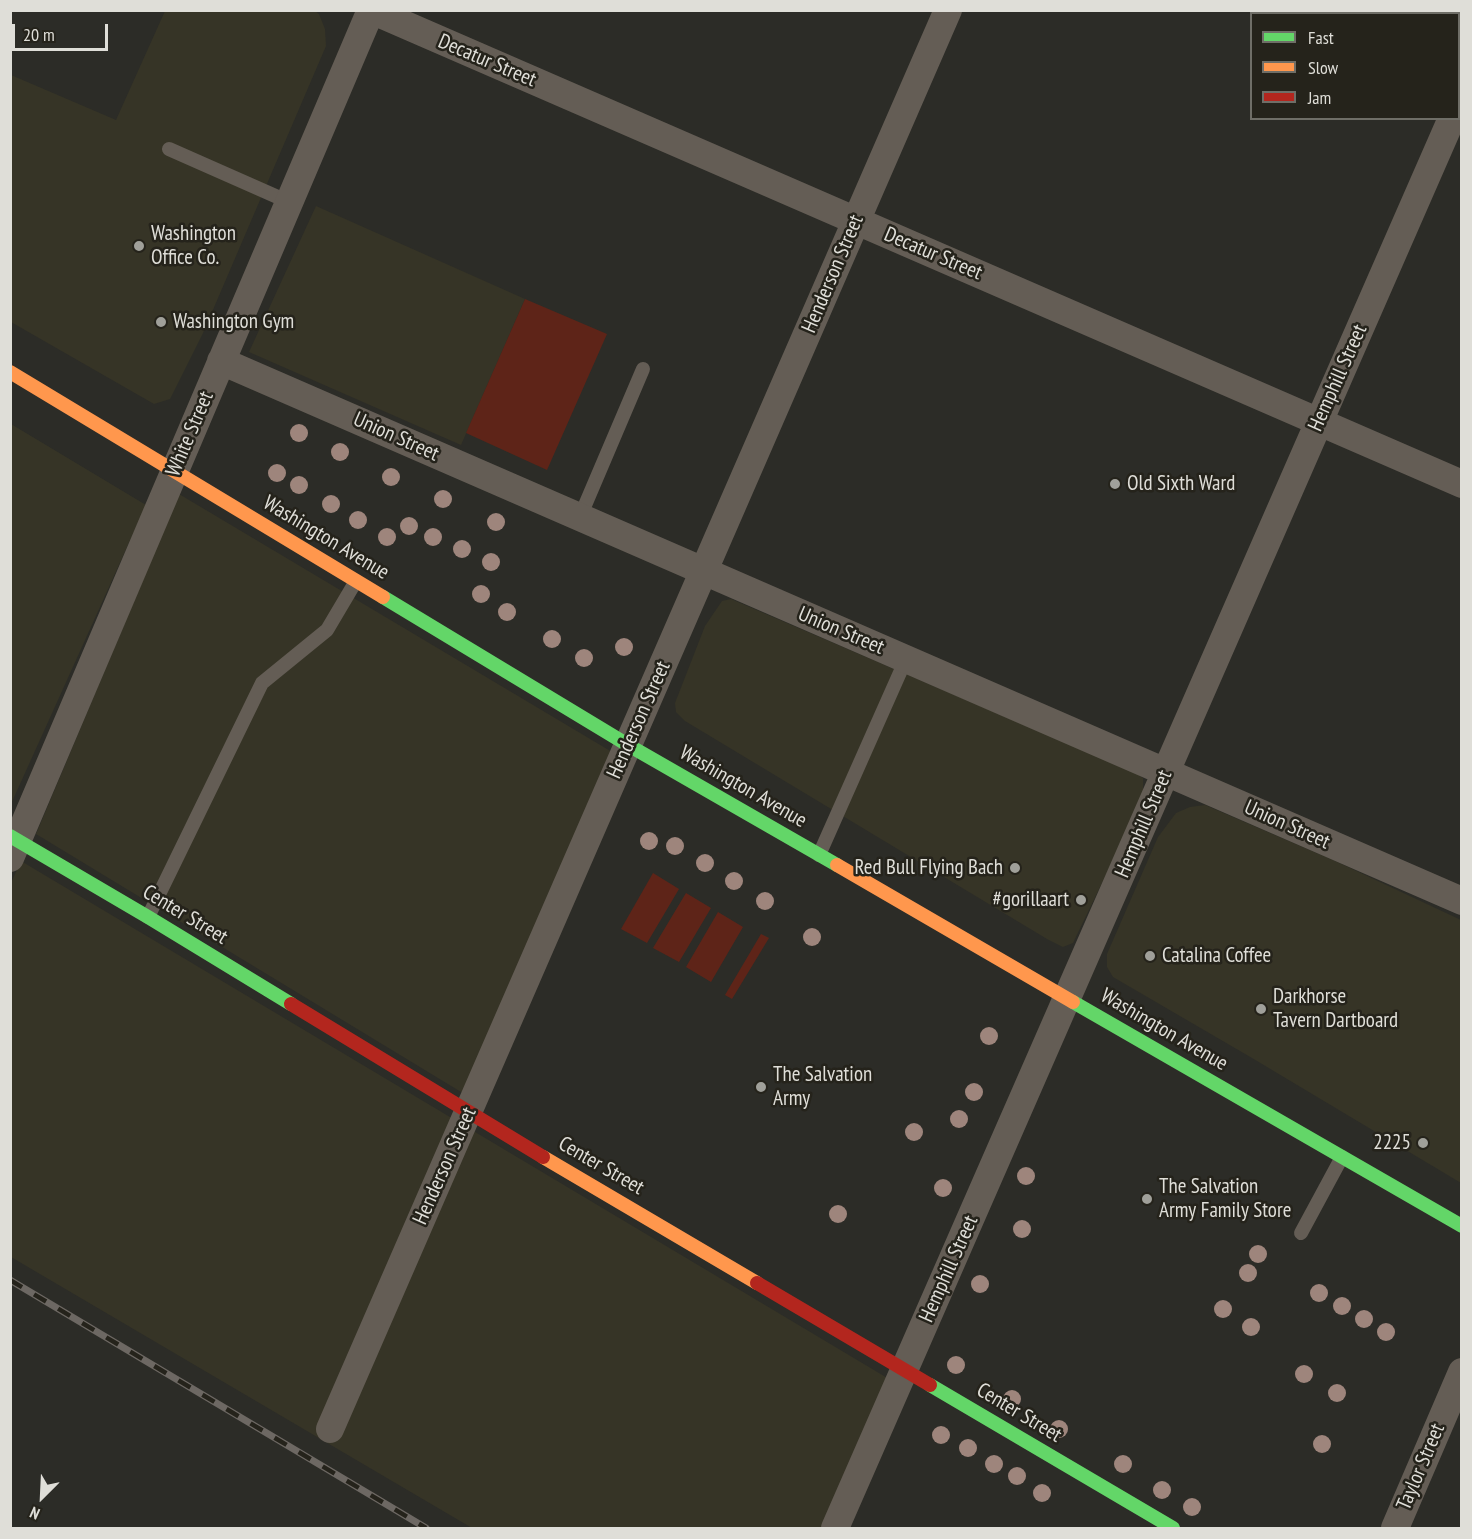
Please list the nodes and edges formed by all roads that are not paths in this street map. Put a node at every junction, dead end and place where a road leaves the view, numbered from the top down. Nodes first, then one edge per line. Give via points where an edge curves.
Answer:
1 (371, 10) edge
2 (948, 10) edge
3 (1451, 120) edge
4 (169, 149) dead end
5 (289, 202) junction
6 (856, 221) junction
7 (221, 361) junction
8 (643, 369) dead end
9 (10, 372) edge
10 (1319, 422) junction
11 (175, 471) junction
12 (1461, 484) edge
13 (580, 517) junction
14 (704, 572) junction
15 (356, 581) junction
16 (906, 659) junction
17 (628, 745) junction
18 (1166, 772) junction
19 (13, 844) edge
20 (819, 855) junction
21 (1461, 901) edge
22 (148, 917) junction
23 (1067, 998) junction
24 (468, 1113) junction
25 (1342, 1157) junction
26 (1461, 1226) edge
27 (1301, 1233) dead end
28 (905, 1370) junction
29 (1461, 1372) edge
30 (330, 1430) dead end
31 (835, 1528) edge
32 (1173, 1528) edge
33 (1395, 1528) edge

1 - 5 street, White Street
1 - 6 street, Decatur Street
2 - 6 street, Henderson Street
3 - 10 street, Hemphill Street
4 - 5 lane
5 - 7 street, White Street
6 - 10 street, Decatur Street
6 - 14 street, Henderson Street
7 - 11 street, White Street
7 - 13 street, Union Street
8 - 13 lane
9 - 11 main road, Washington Avenue
10 - 12 street, Decatur Street
10 - 18 street, Hemphill Street
11 - 15 main road, Washington Avenue
11 - 19 street, White Street
13 - 14 street, Union Street
14 - 16 street, Union Street
14 - 17 street, Henderson Street
15 - 17 main road, Washington Avenue
15 - 22 lane via 327,630 262,683
16 - 18 street, Union Street
16 - 20 lane
17 - 20 main road, Washington Avenue
17 - 24 street, Henderson Street
18 - 21 street, Union Street
18 - 23 street, Hemphill Street
19 - 22 main road, Center Street
20 - 23 main road, Washington Avenue
22 - 24 main road, Center Street
23 - 25 main road, Washington Avenue
23 - 28 street, Hemphill Street
24 - 28 main road, Center Street
24 - 30 street, Henderson Street
25 - 26 main road, Washington Avenue
25 - 27 lane
28 - 31 street, Hemphill Street
28 - 32 main road, Center Street
29 - 33 street, Taylor Street

